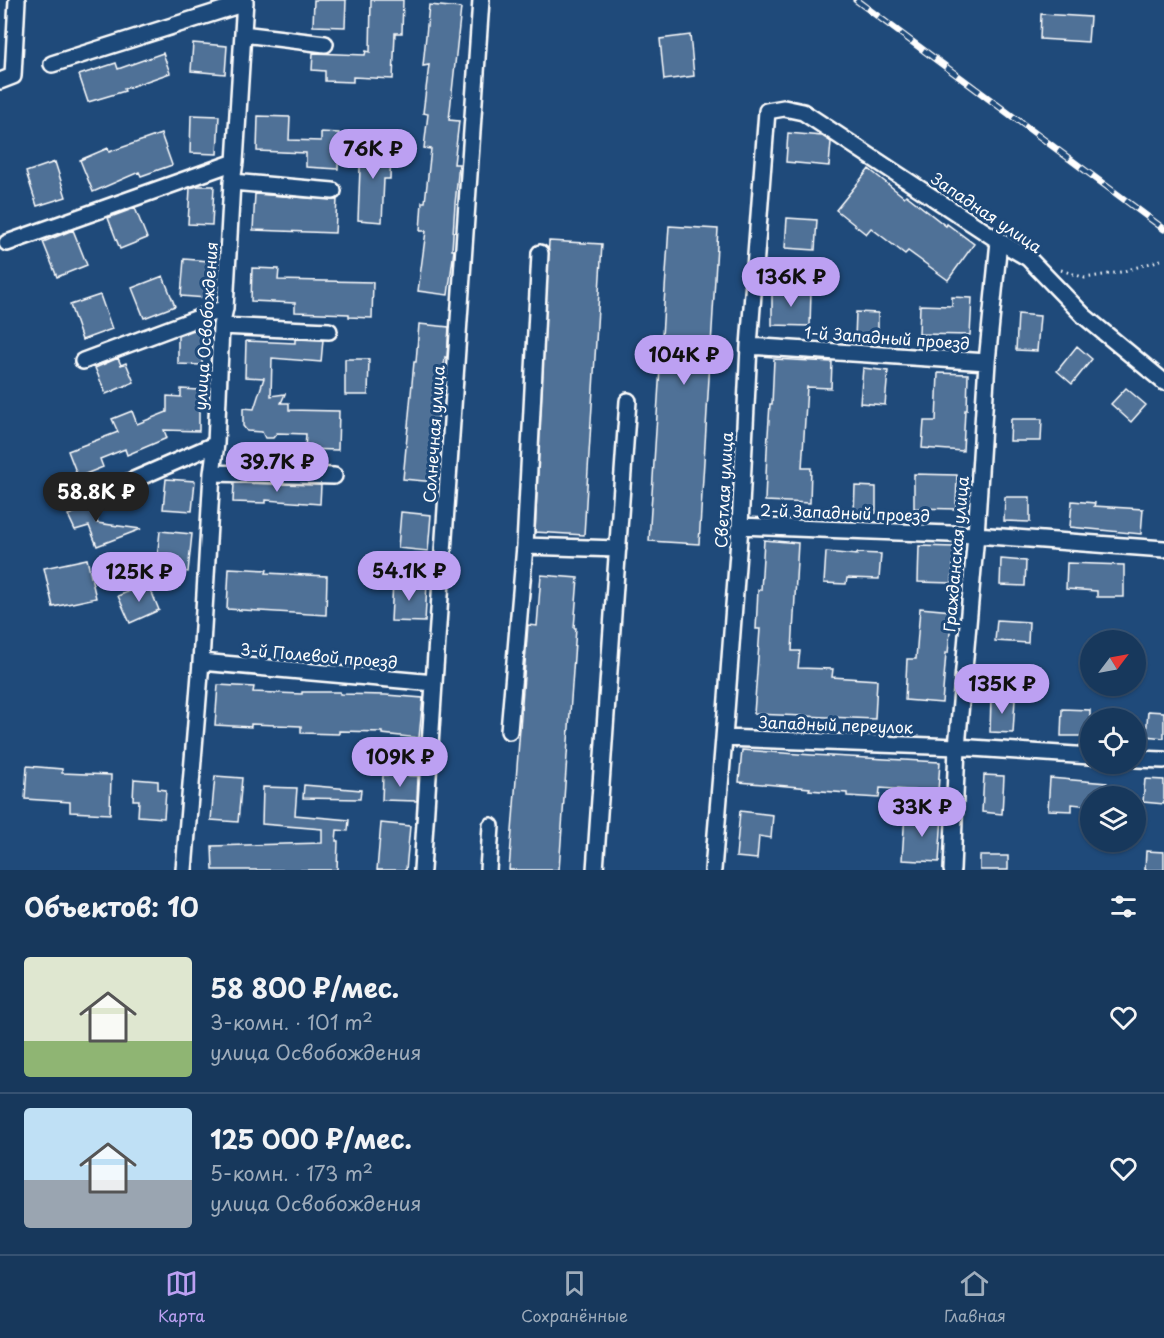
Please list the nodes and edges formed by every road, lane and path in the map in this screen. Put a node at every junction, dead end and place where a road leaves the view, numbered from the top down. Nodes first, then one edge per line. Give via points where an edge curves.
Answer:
1 (16, 0) edge
2 (481, 0) edge
3 (245, 2) edge
4 (243, 34) junction
5 (324, 44) dead end
6 (52, 64) dead end
7 (0, 81) edge
8 (767, 111) joint
9 (235, 162) junction
10 (232, 182) junction
11 (333, 191) dead end
12 (999, 241) junction
13 (7, 243) dead end
14 (540, 253) dead end
15 (1164, 259) edge
16 (1056, 268) dead end
17 (225, 308) junction
18 (221, 326) junction
19 (329, 331) dead end
20 (749, 346) junction
21 (83, 361) dead end
22 (987, 362) junction
23 (1164, 382) edge
24 (628, 401) dead end
25 (216, 444) junction
26 (212, 473) junction
27 (334, 476) dead end
28 (106, 492) dead end
29 (740, 525) junction
30 (976, 535) junction
31 (525, 546) junction
32 (618, 549) junction
33 (1164, 549) edge
34 (201, 662) junction
35 (434, 683) junction
36 (509, 732) dead end
37 (724, 738) junction
38 (957, 747) junction
39 (1080, 755) edge
40 (1146, 759) edge
41 (1164, 760) edge
42 (491, 826) dead end
43 (184, 870) edge
44 (422, 870) edge
45 (489, 870) edge
46 (595, 870) edge
47 (713, 870) edge
48 (952, 870) edge

1 - 7 street via 13,76
2 - 35 street, Солнечная улица
3 - 4 street, улица Освобождения
3 - 6 street
4 - 5 street
4 - 9 street, улица Освобождения
8 - 12 street, Западная улица via 784,108 803,112
8 - 20 street, Светлая улица
9 - 10 street, улица Освобождения
9 - 13 street
10 - 11 street
10 - 17 street, улица Освобождения
12 - 22 street, Гражданская улица
12 - 23 street, Западная улица via 1028,258 1084,315
14 - 31 street
15 - 16 path via 1085,278
17 - 18 street, улица Освобождения
17 - 21 street
18 - 19 street
18 - 25 street, улица Освобождения
20 - 22 street, 1-й Западный проезд
20 - 29 street, Светлая улица
22 - 30 street, Гражданская улица
24 - 32 street
25 - 26 street, улица Освобождения
25 - 28 street
26 - 27 street
26 - 34 street, улица Освобождения
29 - 30 street, 2-й Западный проезд
29 - 37 street, Светлая улица
30 - 33 street, 2-й Западный проезд
30 - 38 street, Гражданская улица
31 - 32 street
31 - 36 street
32 - 46 street
34 - 35 street, 3-й Полевой проезд
34 - 43 street, улица Освобождения
35 - 44 street, Солнечная улица
37 - 38 street, Западный переулок
37 - 47 street, Светлая улица
38 - 39 street, Западный переулок
38 - 48 street, Гражданская улица
40 - 41 street
42 - 45 street

